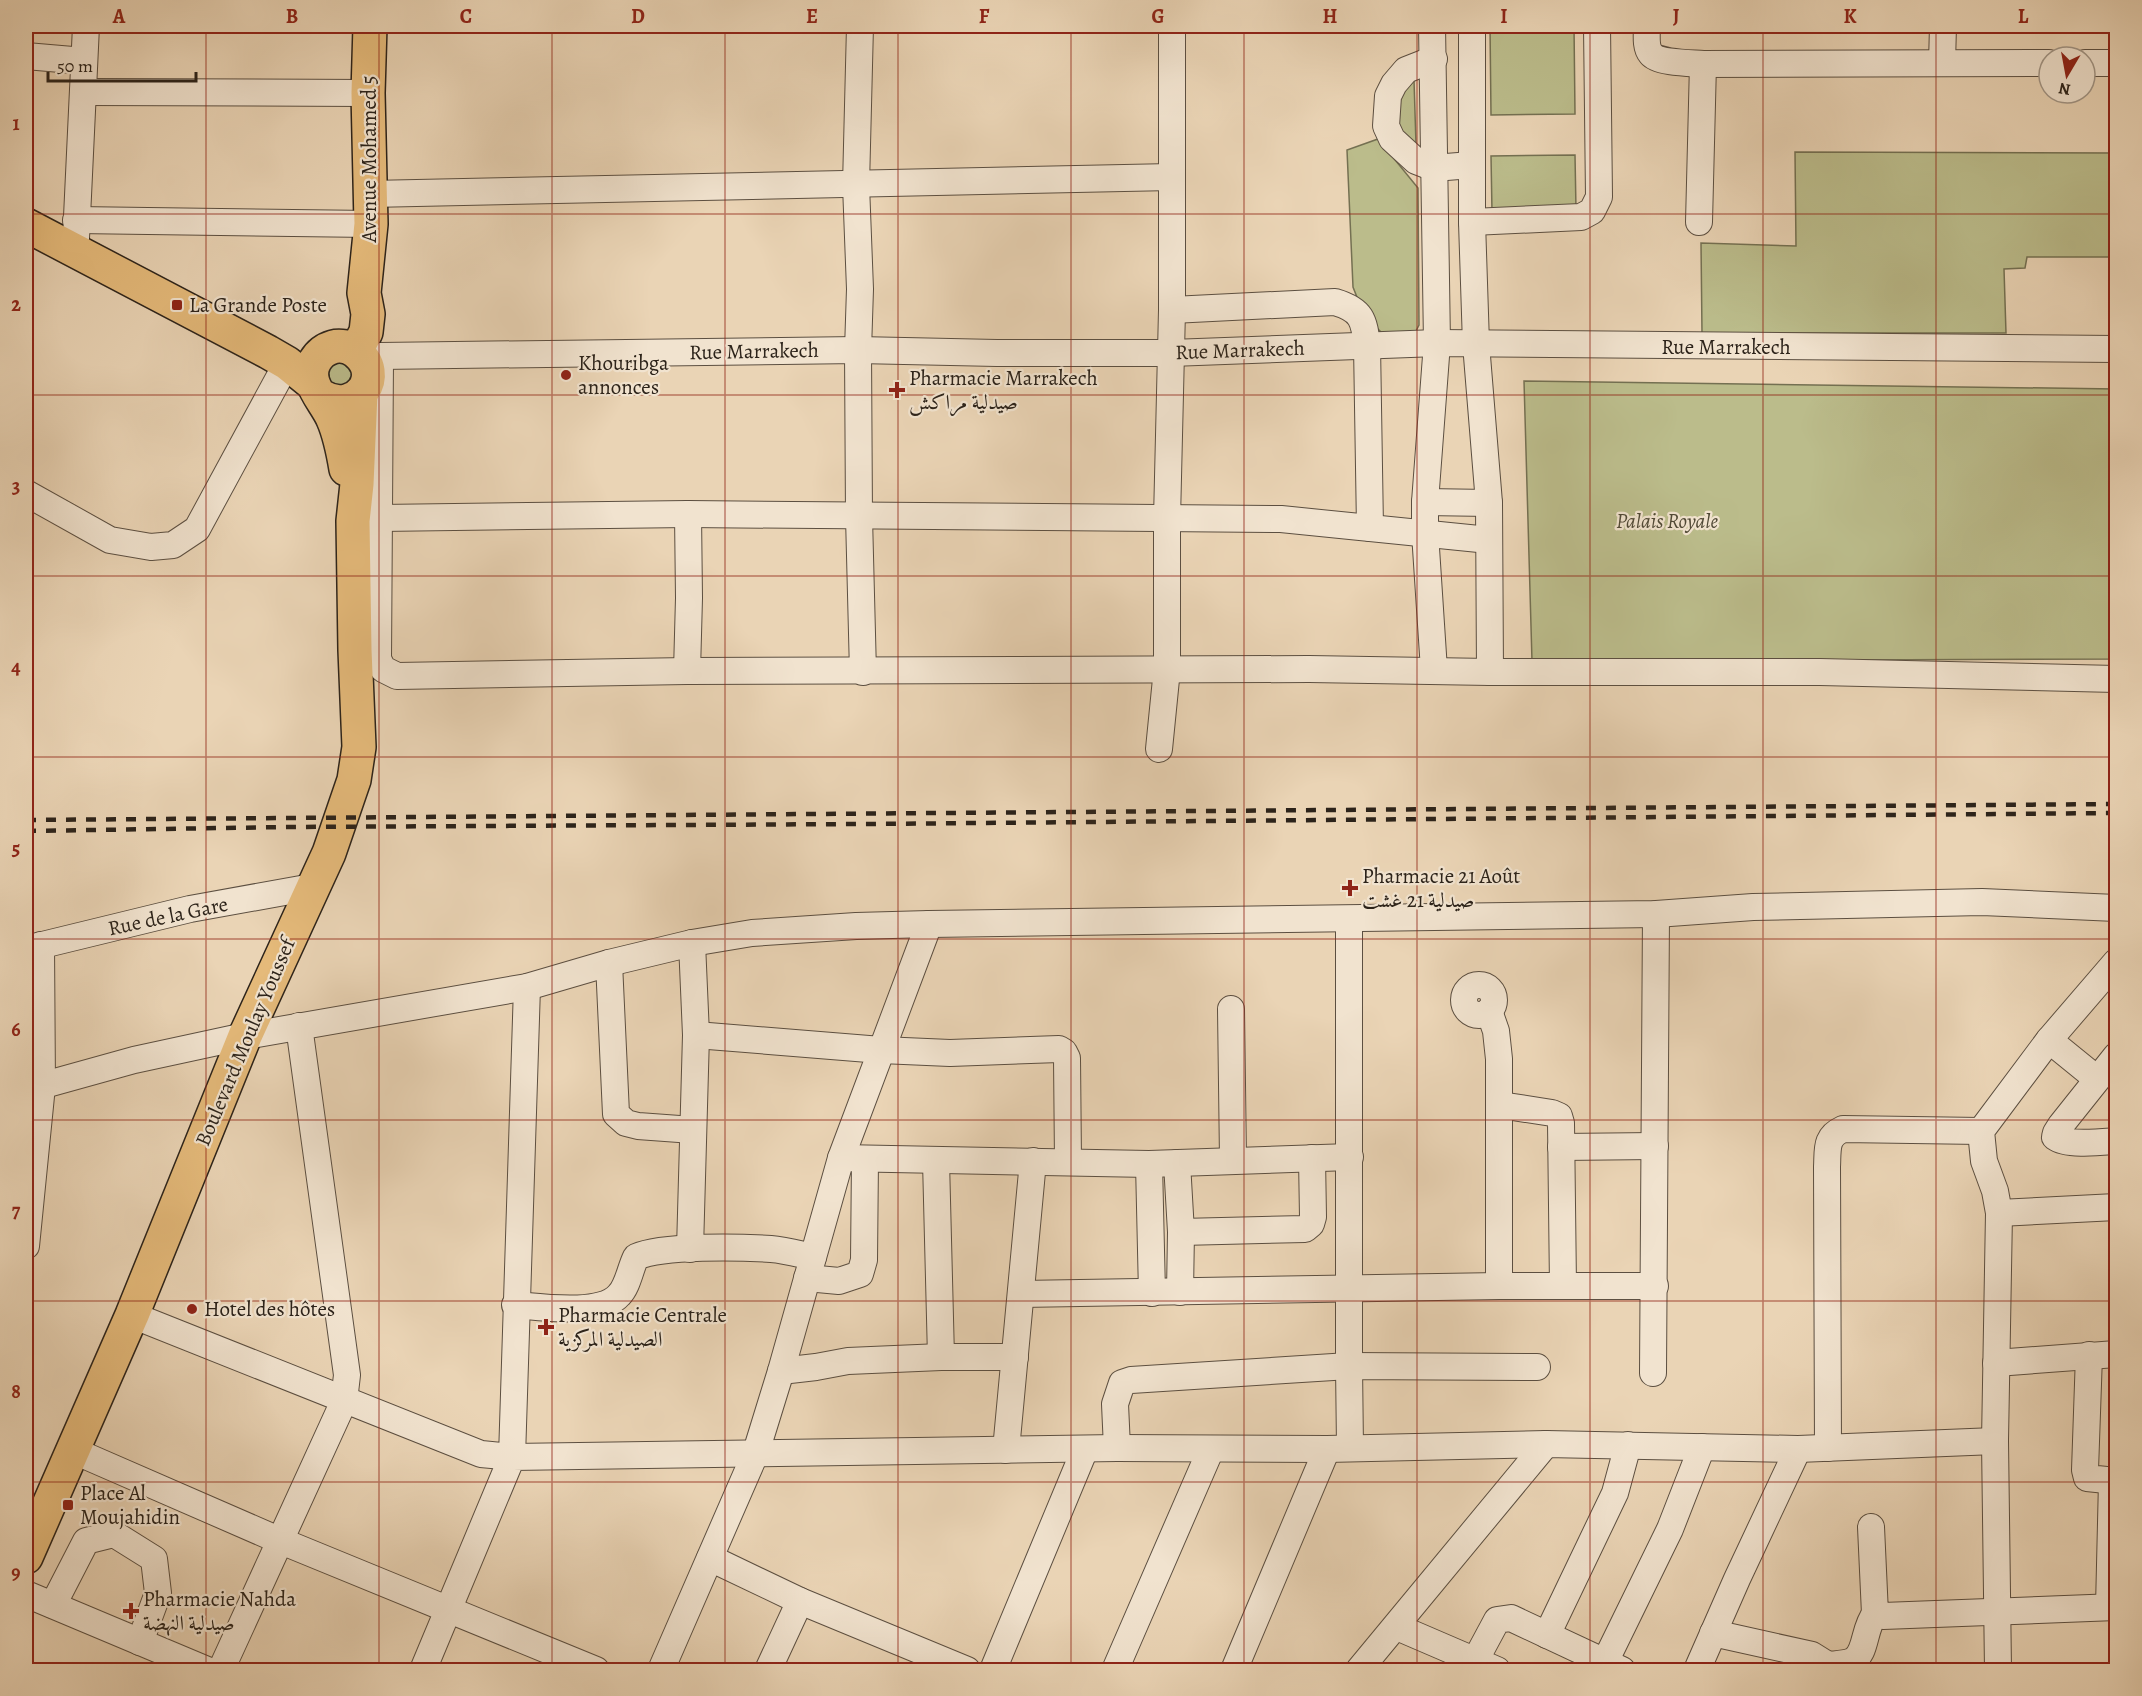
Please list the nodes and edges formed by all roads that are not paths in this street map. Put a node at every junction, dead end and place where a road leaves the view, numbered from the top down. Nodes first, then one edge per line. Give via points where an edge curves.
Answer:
1 (86, 26) edge
2 (370, 26) edge
3 (860, 26) edge
4 (1172, 26) edge
5 (1432, 26) edge
6 (1472, 26) edge
7 (1598, 26) edge
8 (1647, 26) edge
9 (1943, 26) edge
10 (26, 56) edge
11 (1434, 59) junction
12 (84, 61) junction
13 (1942, 63) junction
14 (2037, 63) edge
15 (2097, 63) edge
16 (2116, 63) edge
17 (1703, 64) junction
18 (83, 92) junction
19 (368, 93) junction
20 (1471, 165) junction
21 (1434, 168) junction
22 (1173, 177) junction
23 (856, 185) junction
24 (371, 209) junction
25 (1472, 222) junction
26 (1699, 222) dead end
27 (26, 225) edge
28 (76, 236) junction
29 (1172, 310) junction
30 (246, 341) junction
31 (1437, 343) junction
32 (1476, 344) junction
33 (1367, 345) junction
34 (2116, 349) edge
35 (858, 350) junction
36 (352, 353) junction
37 (1171, 353) junction
38 (287, 363) junction
39 (317, 390) junction
40 (361, 393) junction
41 (26, 493) edge
42 (1425, 502) junction
43 (1489, 503) junction
44 (688, 514) junction
45 (362, 515) junction
46 (859, 517) junction
47 (1167, 519) junction
48 (1370, 528) junction
49 (1425, 533) junction
50 (1489, 540) junction
51 (1167, 669) junction
52 (1434, 670) junction
53 (687, 671) junction
54 (863, 672) junction
55 (1490, 672) junction
56 (2116, 679) edge
57 (1158, 749) dead end
58 (312, 887) junction
59 (2116, 908) edge
60 (1656, 914) junction
61 (1349, 919) junction
62 (929, 924) junction
63 (692, 944) junction
64 (33, 947) edge
65 (2116, 962) edge
66 (609, 963) junction
67 (527, 987) junction
68 (1231, 1010) dead end
69 (1489, 1011) dead end
70 (299, 1026) junction
71 (696, 1035) junction
72 (245, 1036) junction
73 (2049, 1040) junction
74 (881, 1050) junction
75 (2116, 1056) edge
76 (2097, 1079) junction
77 (34, 1088) edge
78 (1500, 1105) junction
79 (693, 1130) junction
80 (1981, 1131) junction
81 (2116, 1141) edge
82 (1655, 1146) junction
83 (1561, 1147) junction
84 (1350, 1157) junction
85 (1312, 1158) junction
86 (853, 1159) junction
87 (1233, 1159) junction
88 (936, 1161) junction
89 (1033, 1161) junction
90 (1068, 1162) junction
91 (1177, 1163) junction
92 (1149, 1164) junction
93 (2116, 1207) edge
94 (1999, 1212) junction
95 (1181, 1232) junction
96 (26, 1246) edge
97 (690, 1249) junction
98 (810, 1268) junction
99 (1499, 1286) junction
100 (1563, 1286) junction
101 (1655, 1286) junction
102 (1350, 1289) junction
103 (1180, 1292) junction
104 (1152, 1293) junction
105 (1021, 1294) junction
106 (515, 1305) junction
107 (132, 1315) junction
108 (2116, 1354) edge
109 (2089, 1355) junction
110 (942, 1357) junction
111 (1015, 1357) junction
112 (1996, 1363) junction
113 (1348, 1366) junction
114 (1537, 1366) dead end
115 (781, 1371) junction
116 (1653, 1373) dead end
117 (344, 1401) junction
118 (1995, 1441) junction
119 (1546, 1444) junction
120 (1628, 1445) junction
121 (1702, 1447) junction
122 (1118, 1448) junction
123 (1339, 1448) junction
124 (1085, 1449) junction
125 (1211, 1449) junction
126 (1798, 1449) junction
127 (1828, 1449) junction
128 (72, 1450) junction
129 (1006, 1450) junction
130 (756, 1452) junction
131 (512, 1457) junction
132 (2114, 1481) edge
133 (1871, 1527) dead end
134 (281, 1540) junction
135 (26, 1557) edge
136 (710, 1558) junction
137 (26, 1594) edge
138 (800, 1601) junction
139 (53, 1605) junction
140 (2113, 1607) edge
141 (449, 1609) junction
142 (1998, 1610) junction
143 (1875, 1614) junction
144 (1396, 1627) junction
145 (1713, 1633) junction
146 (1547, 1635) junction
147 (140, 1642) junction
148 (1486, 1666) edge
149 (1613, 1666) edge
150 (1829, 1668) edge
151 (207, 1671) edge
152 (221, 1671) edge
153 (423, 1671) edge
154 (596, 1671) edge
155 (661, 1671) edge
156 (768, 1671) edge
157 (967, 1671) edge
158 (993, 1671) edge
159 (1115, 1671) edge
160 (1234, 1671) edge
161 (1359, 1671) edge
162 (1697, 1671) edge
163 (1998, 1671) edge

1 - 12 street
2 - 19 main road, Avenue Mohamed 5
3 - 23 street
4 - 22 street
5 - 11 street
6 - 20 street
7 - 25 street via 1599,197 1592,211 1581,217
8 - 17 street via 1651,55 1661,60
9 - 13 street
10 - 12 street
11 - 21 street
11 - 21 street via 1406,70 1394,84 1386,110 1386,126 1392,139 1416,161
12 - 18 street
13 - 14 street
13 - 17 street
15 - 16 street
17 - 26 street
18 - 19 street
18 - 28 street
19 - 24 main road, Avenue Mohamed 5
20 - 21 street
20 - 25 street
21 - 31 street
22 - 23 street
22 - 29 street
23 - 24 street
23 - 35 street
24 - 28 street
24 - 36 main road, Avenue Mohamed 5 via 364,293 366,332
25 - 32 street
27 - 28 main road
28 - 30 main road
29 - 33 street via 1335,302 1358,312
29 - 37 street
30 - 36 main road
30 - 38 main road
31 - 32 street, Rue Marrakech
31 - 33 street, Rue Marrakech
31 - 42 street
32 - 34 street, Rue Marrakech
32 - 43 street
33 - 37 street, Rue Marrakech
33 - 48 street
35 - 36 street, Rue Marrakech
35 - 37 street, Rue Marrakech
35 - 46 street
36 - 39 main road, Avenue Mohamed 5 via 314,362
36 - 40 main road via 368,373
36 - 45 street
37 - 47 street
38 - 39 main road
38 - 41 street via 197,529 173,545 150,547 110,540
39 - 40 main road via 337,403 346,403
39 - 45 main road via 341,439
40 - 45 main road
42 - 43 street
42 - 49 street
43 - 50 street
44 - 45 street
44 - 46 street
44 - 53 street
45 - 53 street via 378,659 391,674
45 - 58 main road, Boulevard Moulay Youssef via 354,650 359,747 354,780 329,853
46 - 47 street
46 - 54 street
47 - 48 street via 1281,519
47 - 51 street
48 - 49 street
49 - 50 street
49 - 52 street
50 - 55 street
51 - 52 street
51 - 54 street
51 - 57 street
52 - 55 street
53 - 54 street
55 - 56 street via 1820,672
58 - 64 street, Rue de la Gare via 190,909
58 - 72 main road, Boulevard Moulay Youssef
59 - 60 street via 1982,902 1753,907
60 - 61 street
60 - 82 street
61 - 62 street
61 - 84 street
62 - 63 street via 752,933
62 - 74 street
63 - 66 street
63 - 71 street
64 - 77 street
65 - 73 street
66 - 67 street
66 - 79 street via 616,1114 626,1123 638,1126
67 - 70 street
67 - 106 street
68 - 87 street
69 - 78 street via 1496,1030
70 - 72 street
70 - 117 street via 347,1375
71 - 74 street
71 - 79 street
72 - 77 street via 134,1060
72 - 107 main road, Boulevard Moulay Youssef
73 - 76 street
73 - 80 street
74 - 86 street
74 - 90 street via 950,1053 1059,1049 1067,1058
75 - 76 street
76 - 81 street via 2055,1137 2074,1142
77 - 96 street
78 - 83 street via 1559,1116
78 - 99 street
79 - 97 street
80 - 94 street via 1984,1161
80 - 127 street via 1843,1129 1833,1133 1829,1140
82 - 83 street
82 - 101 street
83 - 100 street
84 - 85 street
84 - 102 street
85 - 87 street
85 - 95 street via 1313,1217 1305,1229
86 - 88 street
86 - 98 street
86 - 98 street via 864,1260 860,1274 839,1281
87 - 91 street
88 - 89 street
88 - 110 street
89 - 90 street
89 - 105 street
90 - 92 street
91 - 92 street
91 - 95 street
92 - 104 street
93 - 94 street
94 - 112 street
95 - 103 street
97 - 98 street via 773,1249
97 - 106 street via 646,1252 636,1257 624,1290 607,1303 576,1310
98 - 115 street
99 - 100 street
99 - 102 street
100 - 101 street
101 - 116 street
102 - 103 street
102 - 113 street
103 - 104 street
104 - 105 street
105 - 111 street
106 - 131 street
107 - 117 street
107 - 128 main road, Boulevard Moulay Youssef
108 - 109 street
109 - 112 street
109 - 132 street via 2085,1470 2087,1478
110 - 111 street
110 - 115 street via 848,1361
111 - 129 street
112 - 118 street
113 - 114 street
113 - 122 street via 1122,1383 1115,1404
113 - 123 street
115 - 130 street
117 - 131 street via 481,1454
117 - 134 street
118 - 127 street
118 - 142 street
119 - 120 street
119 - 123 street
119 - 144 street
120 - 121 street
120 - 146 street via 1615,1493
121 - 126 street
121 - 149 street
122 - 124 street
122 - 125 street
123 - 125 street
123 - 160 street
124 - 129 street
124 - 158 street
125 - 159 street
126 - 127 street
126 - 145 street
128 - 134 street
128 - 135 main road, Boulevard Moulay Youssef
129 - 130 street
130 - 131 street
130 - 136 street
131 - 141 street
132 - 140 street
133 - 143 street
134 - 141 street
134 - 152 street
136 - 138 street
136 - 155 street
137 - 139 street
138 - 156 street
138 - 157 street
139 - 147 street
139 - 147 street via 86,1541 114,1534 154,1559 158,1593
140 - 142 street
141 - 153 street
141 - 154 street
142 - 143 street
142 - 163 street
143 - 150 street via 1869,1621 1858,1658
144 - 148 street
144 - 161 street
145 - 150 street via 1812,1655
145 - 162 street
146 - 148 street via 1511,1618 1497,1620
146 - 149 street
147 - 151 street

